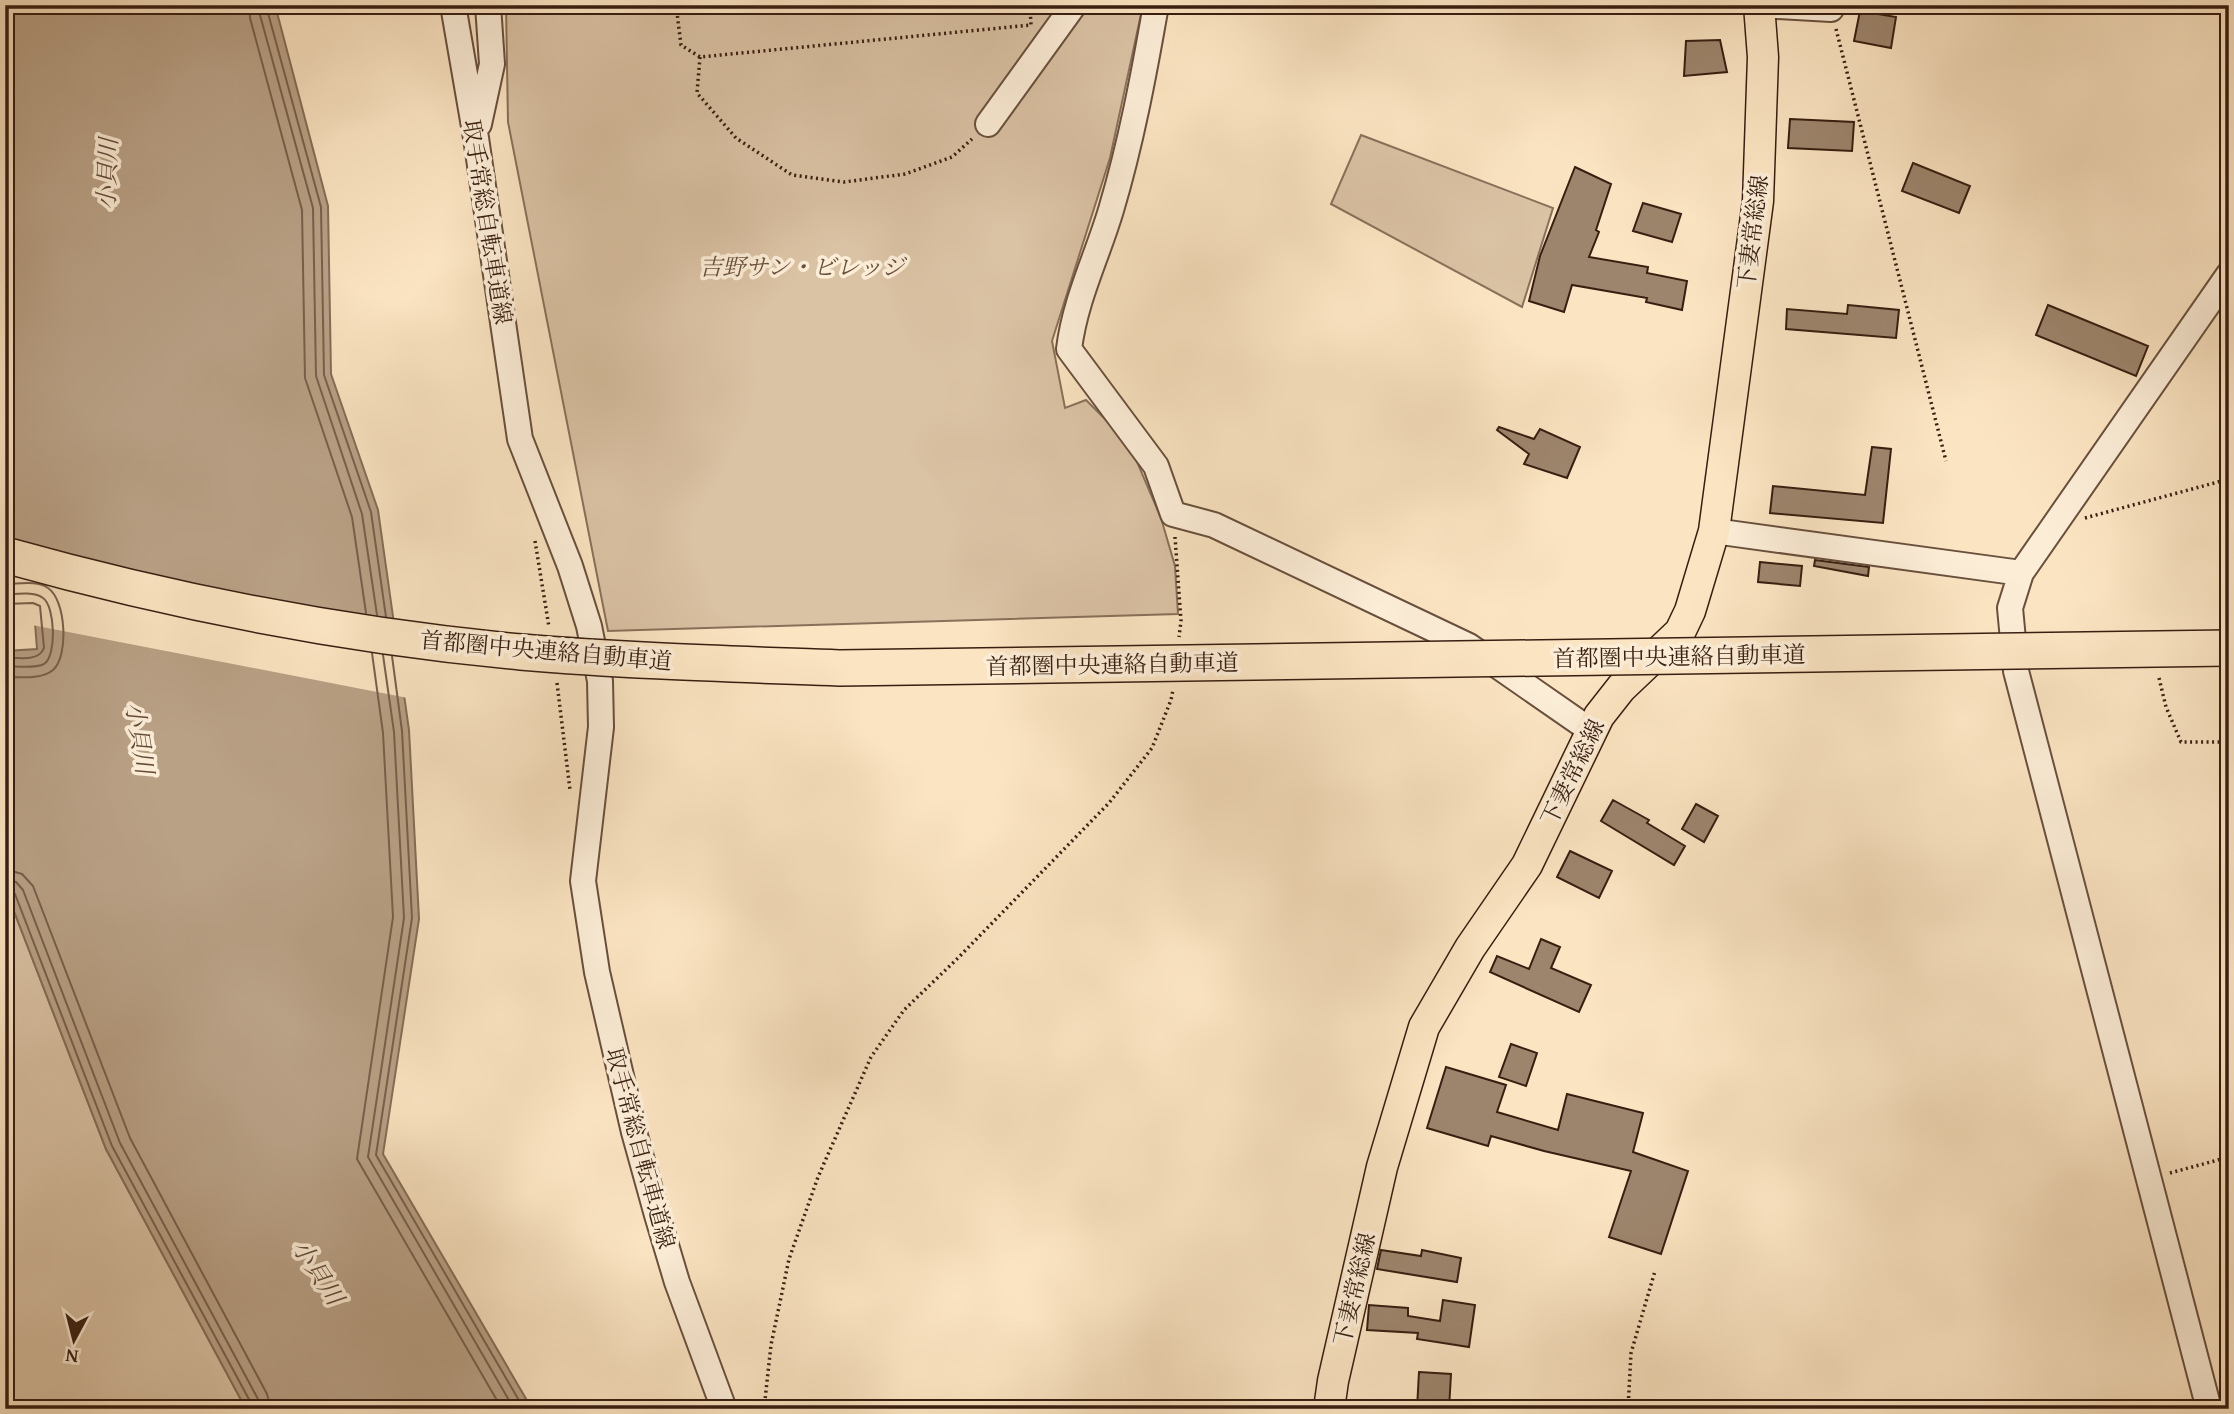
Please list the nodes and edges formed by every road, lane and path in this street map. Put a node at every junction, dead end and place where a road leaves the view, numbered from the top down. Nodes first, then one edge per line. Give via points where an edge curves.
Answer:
1 (453, 5) edge
2 (488, 5) edge
3 (676, 5) edge
4 (1030, 5) edge
5 (1074, 5) edge
6 (1156, 5) edge
7 (1759, 5) edge
8 (1831, 9) joint
9 (700, 57) junction
10 (988, 124) joint
11 (476, 138) junction
12 (2229, 274) edge
13 (1946, 461) dead end
14 (2229, 479) edge
15 (1173, 514) junction
16 (2053, 527) junction
17 (1714, 531) junction
18 (5, 555) edge
19 (2021, 573) junction
20 (1178, 647) dead end
21 (2229, 648) edge
22 (2147, 678) dead end
23 (1173, 687) dead end
24 (1590, 730) junction
25 (2229, 742) edge
26 (2229, 1157) edge
27 (2148, 1179) junction
28 (1655, 1271) dead end
29 (724, 1409) edge
30 (764, 1409) edge
31 (1329, 1409) edge
32 (1628, 1409) edge
33 (2209, 1409) edge

1 - 11 street, 取手常総自転車道線
2 - 11 street via 492,64
3 - 9 path via 681,45
4 - 9 path via 1031,25
5 - 10 street
6 - 15 street via 1143,81 1111,210 1072,320 1069,349 1156,466
7 - 8 street
7 - 17 main road, 下妻常総線 via 1763,57 1758,201
8 - 13 path
9 - 10 path via 697,93 736,138 792,175 844,182 905,174 952,157
11 - 29 street, 取手常総自転車道線 via 520,439 570,566 600,681 601,727 583,881 597,972 634,1132 677,1282
12 - 16 street
14 - 16 path
15 - 20 path via 1181,621
15 - 24 street via 1214,525 1469,646
16 - 19 street
17 - 19 street
17 - 24 main road, 下妻常総線 via 1680,632 1621,688
18 - 21 highway, 首都圏中央連絡自動車道, bridge via 200,604 362,632 519,651 676,662 839,668
19 - 27 street via 2010,608 2016,671
22 - 25 path via 2160,678 2166,708 2181,742
23 - 30 path via 1152,748 1109,803 904,1010 872,1057 818,1177 789,1259 771,1345
24 - 31 main road, 下妻常総線 via 1527,865 1470,948 1424,1027 1381,1167
26 - 27 path
27 - 33 street
28 - 32 path via 1631,1353

